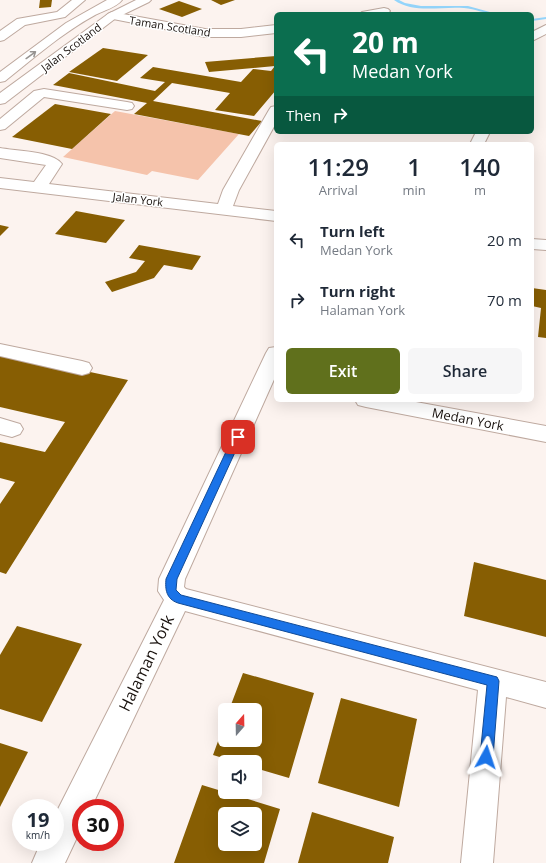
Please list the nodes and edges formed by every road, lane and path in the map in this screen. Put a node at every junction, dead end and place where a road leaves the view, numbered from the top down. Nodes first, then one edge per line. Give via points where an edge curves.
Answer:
1 (79, 0) edge
2 (116, 0) edge
3 (145, 0) edge
4 (384, 11) dead end
5 (378, 12) edge
6 (112, 16) junction
7 (274, 29) edge
8 (546, 29) edge
9 (534, 36) edge
10 (0, 37) edge
11 (0, 78) edge
12 (0, 100) edge
13 (127, 106) dead end
14 (274, 114) edge
15 (0, 126) edge
16 (0, 153) edge
17 (0, 183) edge
18 (38, 188) junction
19 (224, 209) junction
20 (274, 216) edge
21 (534, 244) edge
22 (546, 245) edge
23 (0, 350) edge
24 (274, 363) edge
25 (82, 368) dead end
26 (270, 382) edge
27 (377, 402) edge
28 (546, 434) edge
29 (178, 598) junction
30 (493, 681) junction
31 (546, 695) edge
32 (48, 863) edge
33 (477, 863) edge

1 - 10 street via 61,14 20,22
11 -> 2 street, Jalan Scotland via 71,26
3 - 6 street, Jalan Scotland
4 - 5 street
6 - 7 street, Taman Scotland via 205,33
6 - 12 street, Jalan Scotland
8 - 9 street
13 - 15 street via 44,93 39,94
14 - 19 street via 231,190
16 - 18 street via 53,162
17 - 18 street, Jalan York
18 - 19 street, Jalan York
19 - 20 street, Jalan York
21 - 22 street
23 - 25 street
24 - 26 street
26 - 29 street via 172,579 171,591
27 - 28 street, Medan York
29 - 30 street
29 - 32 street, Halaman York
30 - 31 street
30 - 33 street

